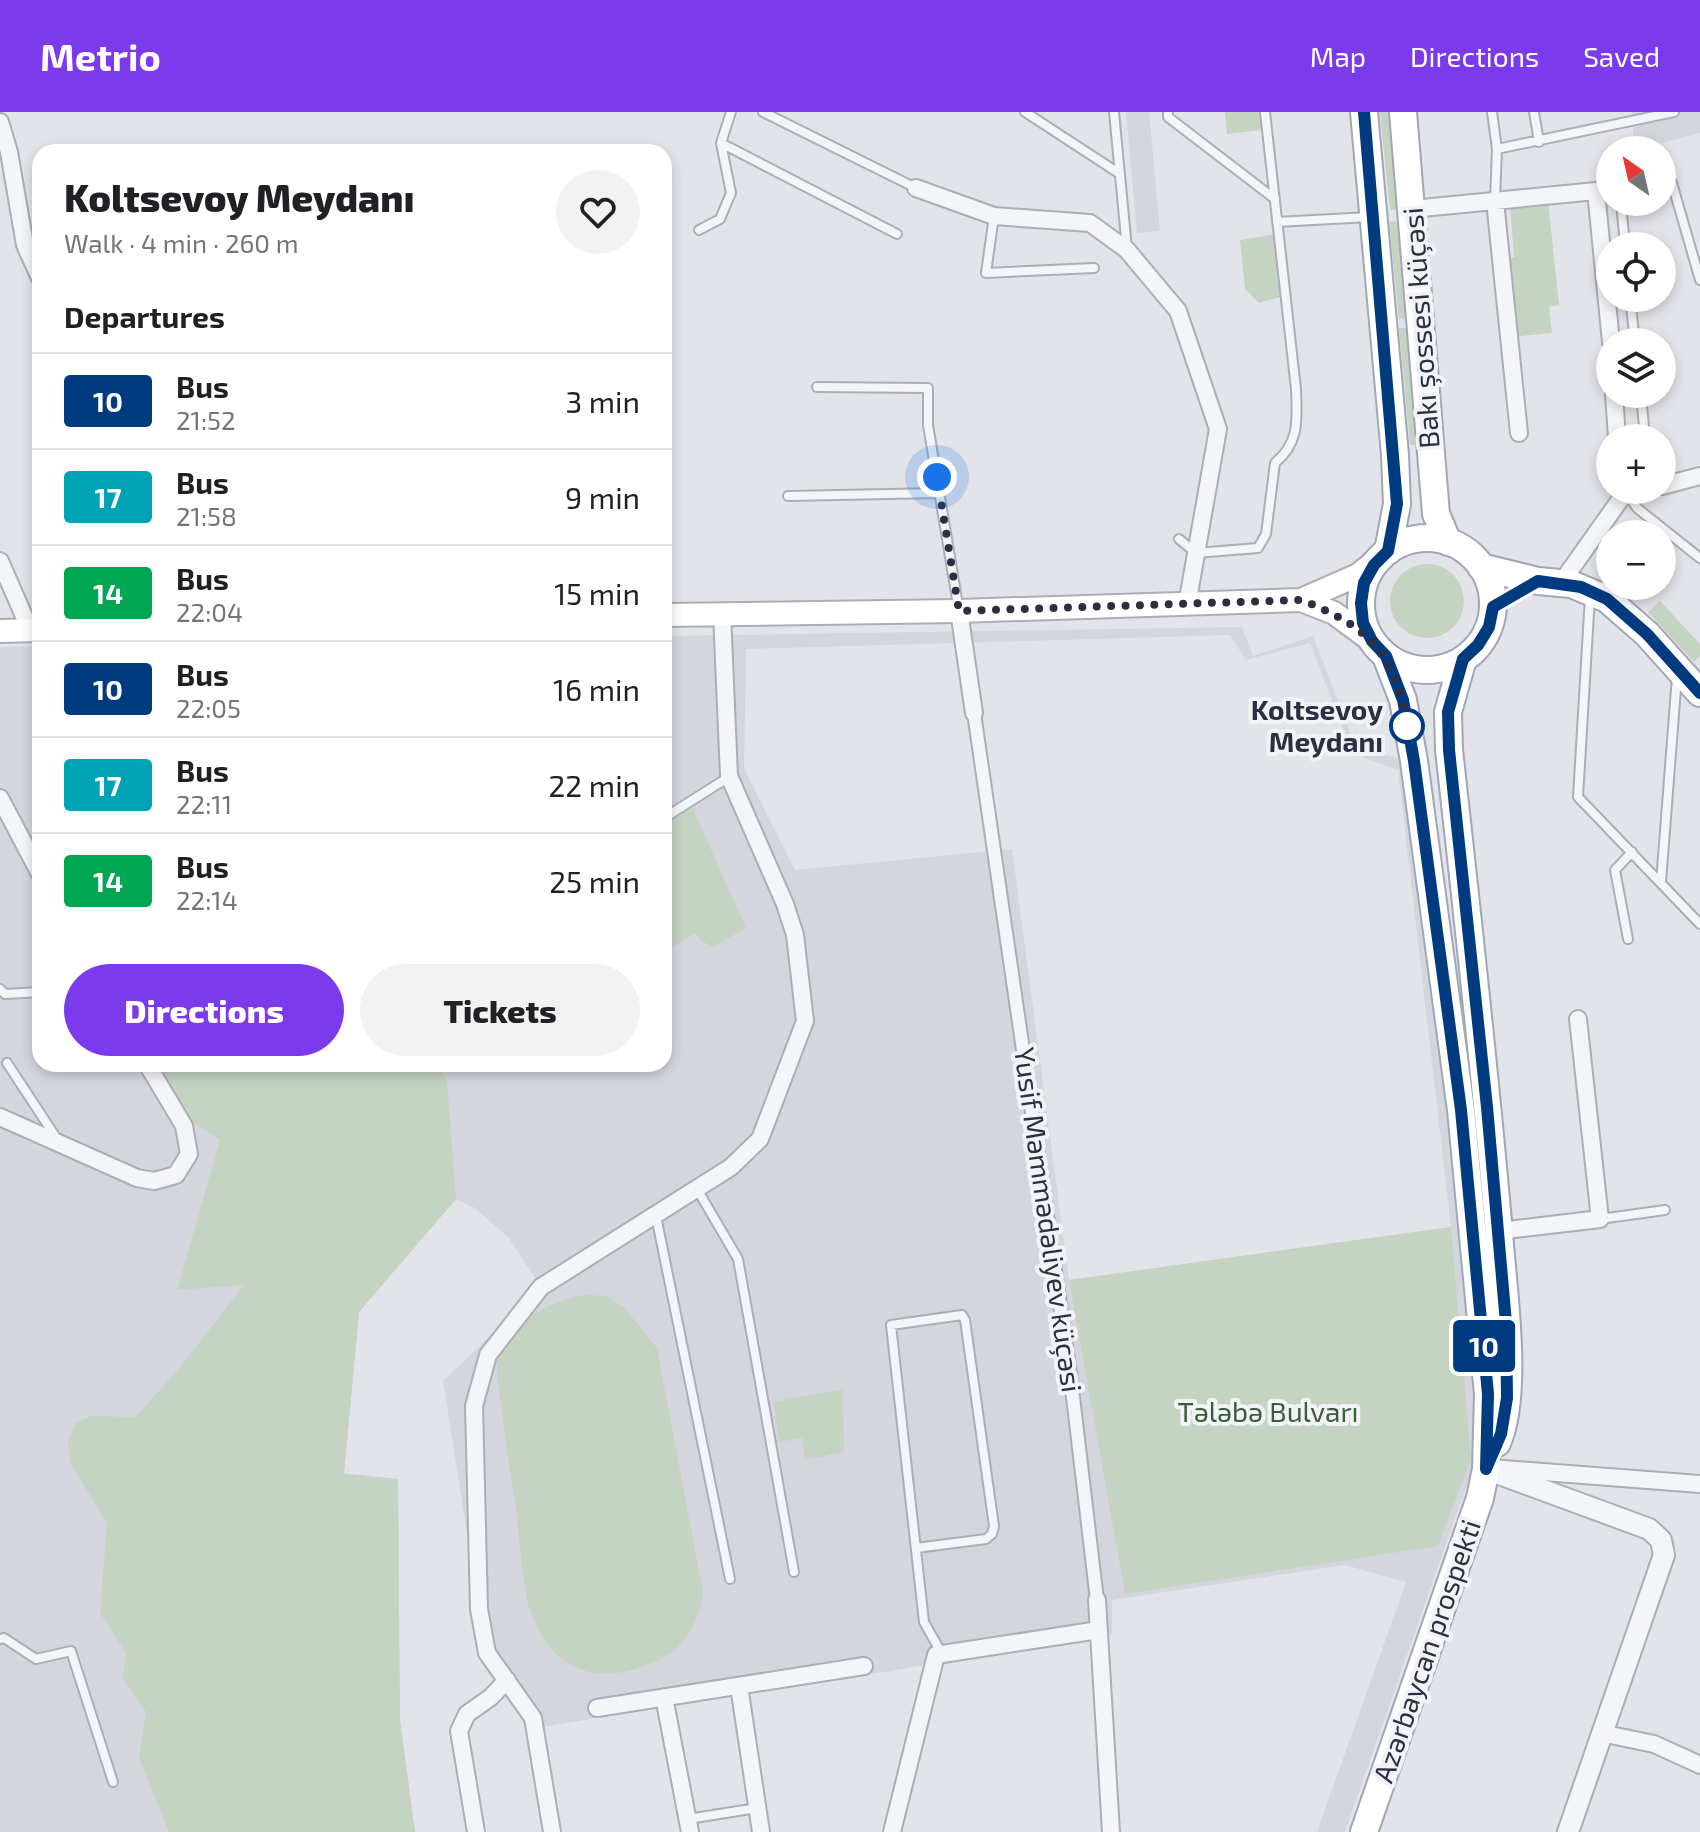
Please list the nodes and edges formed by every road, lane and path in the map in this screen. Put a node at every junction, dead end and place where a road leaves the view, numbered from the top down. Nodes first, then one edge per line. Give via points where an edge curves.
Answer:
1 (731, 112) edge
2 (763, 112) edge
3 (1025, 112) edge
4 (1114, 112) edge
5 (1168, 112) edge
6 (1265, 112) edge
7 (1364, 112) edge
8 (1403, 112) edge
9 (1492, 112) edge
10 (1534, 112) edge
11 (1674, 112) edge
12 (0, 122) edge
13 (1539, 142) junction
14 (721, 143) junction
15 (1497, 149) junction
16 (1120, 174) junction
17 (916, 188) joint
18 (1596, 191) edge
19 (1676, 197) edge
20 (1275, 199) junction
21 (1495, 201) junction
22 (1412, 209) junction
23 (994, 216) junction
24 (1604, 216) edge
25 (1373, 217) junction
26 (1277, 222) junction
27 (699, 230) dead end
28 (897, 234) dead end
29 (1127, 250) junction
30 (32, 260) edge
31 (1094, 268) dead end
32 (1700, 280) edge
33 (1610, 328) edge
34 (817, 387) dead end
35 (1519, 433) dead end
36 (1700, 476) edge
37 (1676, 482) edge
38 (939, 493) junction
39 (788, 496) dead end
40 (1615, 504) edge
41 (1633, 504) edge
42 (1179, 539) dead end
43 (1448, 542) junction
44 (1388, 551) junction
45 (1196, 553) junction
46 (1700, 558) edge
47 (0, 561) edge
48 (1481, 567) junction
49 (1549, 582) junction
50 (1590, 591) junction
51 (1301, 600) junction
52 (1187, 605) junction
53 (1493, 607) junction
54 (959, 611) junction
55 (722, 613) junction
56 (672, 615) edge
57 (32, 624) edge
58 (32, 630) edge
59 (0, 631) edge
60 (1379, 649) junction
61 (1463, 659) junction
62 (1677, 669) junction
63 (1700, 693) edge
64 (974, 713) joint
65 (729, 776) junction
66 (0, 798) edge
67 (672, 813) edge
68 (1632, 852) junction
69 (32, 859) edge
70 (1661, 882) junction
71 (1700, 924) edge
72 (1628, 939) dead end
73 (0, 989) edge
74 (32, 992) edge
75 (1578, 1019) dead end
76 (7, 1063) dead end
77 (152, 1072) edge
78 (0, 1117) edge
79 (59, 1143) junction
80 (1491, 1143) junction
81 (1463, 1146) junction
82 (697, 1189) junction
83 (1665, 1210) dead end
84 (656, 1216) junction
85 (1600, 1219) junction
86 (1499, 1231) junction
87 (1486, 1469) junction
88 (1700, 1484) edge
89 (916, 1548) junction
90 (794, 1572) dead end
91 (730, 1579) dead end
92 (1097, 1600) joint
93 (1099, 1630) junction
94 (0, 1639) edge
95 (942, 1654) junction
96 (864, 1666) dead end
97 (507, 1680) junction
98 (739, 1686) junction
99 (664, 1697) junction
100 (597, 1708) dead end
101 (1601, 1733) junction
102 (1700, 1765) edge
103 (113, 1782) dead end
104 (757, 1808) junction
105 (689, 1826) edge
106 (476, 1832) edge
107 (552, 1832) edge
108 (761, 1832) edge
109 (892, 1832) edge
110 (1111, 1832) edge
111 (1364, 1832) edge
112 (1568, 1832) edge

1 - 14 lane
2 - 17 lane
3 - 16 lane
4 - 16 lane
5 - 20 lane
6 - 20 lane
7 - 25 main road, Bakı şossesi küçəsi
8 - 22 main road, Bakı şossesi küçəsi
9 - 15 lane
10 - 13 lane
11 - 13 lane
12 - 30 street
13 - 15 lane
14 - 27 lane via 731,193 720,219
14 - 28 lane
15 - 21 lane
16 - 29 lane
17 - 23 street
18 - 21 street
19 - 32 lane
20 - 26 lane
21 - 22 street
21 - 35 street
22 - 43 main road, Bakı şossesi küçəsi via 1436,514
23 - 29 street via 1090,223
23 - 31 lane via 986,273
24 - 33 street
25 - 26 lane
25 - 44 main road, Bakı şossesi küçəsi via 1397,504
26 - 45 lane via 1297,427 1288,452 1275,463 1266,534 1258,548
29 - 45 street via 1178,311 1218,429
34 - 38 lane via 928,388
36 - 37 street
38 - 39 lane
38 - 54 lane
40 - 49 street
41 - 46 lane
42 - 45 lane
43 - 44 main road via 1427,538
43 - 48 main road
44 - 51 main road via 1358,575
44 - 60 main road via 1364,583 1363,623
45 - 52 street
47 - 57 street
48 - 49 main road
48 - 53 main road
49 - 50 main road
49 - 53 main road
50 - 62 main road via 1647,634
50 - 68 lane via 1578,797
51 - 52 main road
51 - 60 main road via 1334,613
52 - 54 main road
53 - 61 main road via 1489,627
54 - 55 main road
54 - 64 street, Yusif Məmmədəliyev küçəsi
55 - 56 main road
55 - 65 street
58 - 59 main road
60 - 61 main road via 1404,666 1424,670
60 - 81 main road, Azərbaycan prospekti via 1403,700 1414,761
61 - 80 main road, Azərbaycan prospekti via 1448,712 1449,750
62 - 63 main road
62 - 70 lane
64 - 92 street, Yusif Məmmədəliyev küçəsi via 1071,1380
65 - 67 lane
65 - 82 street via 795,935 805,1021 760,1139
66 - 69 street
68 - 70 lane
68 - 72 lane via 1615,870
70 - 71 lane
73 - 74 lane via 5,994
75 - 85 street
76 - 79 lane
77 - 79 street via 184,1126 189,1154 176,1175 154,1181 137,1178
78 - 79 street
80 - 81 main road
80 - 86 main road, Azərbaycan prospekti
81 - 87 main road, Azərbaycan prospekti via 1488,1394
82 - 84 street
82 - 90 lane via 738,1259
83 - 85 lane
84 - 91 lane
84 - 97 street via 541,1287 488,1355 474,1406 479,1609 487,1653
85 - 86 street
86 - 87 main road, Azərbaycan prospekti via 1507,1398 1501,1434
87 - 88 street
87 - 101 street via 1649,1529 1661,1540 1664,1555
87 - 111 main road, Azərbaycan prospekti
89 - 89 lane via 986,1539 994,1526 962,1315 891,1325
89 - 95 lane via 924,1622
92 - 93 street, Yusif Məmmədəliyev küçəsi
93 - 95 street
93 - 110 street, Yusif Məmmədəliyev küçəsi
94 - 103 lane via 36,1659 71,1651
95 - 109 street via 936,1655
96 - 98 street
97 - 106 street via 467,1714 459,1731
97 - 107 street via 533,1718
98 - 99 street
98 - 104 street
99 - 100 street
99 - 105 street
101 - 102 street via 1654,1744
101 - 112 street
104 - 105 lane
104 - 108 street

